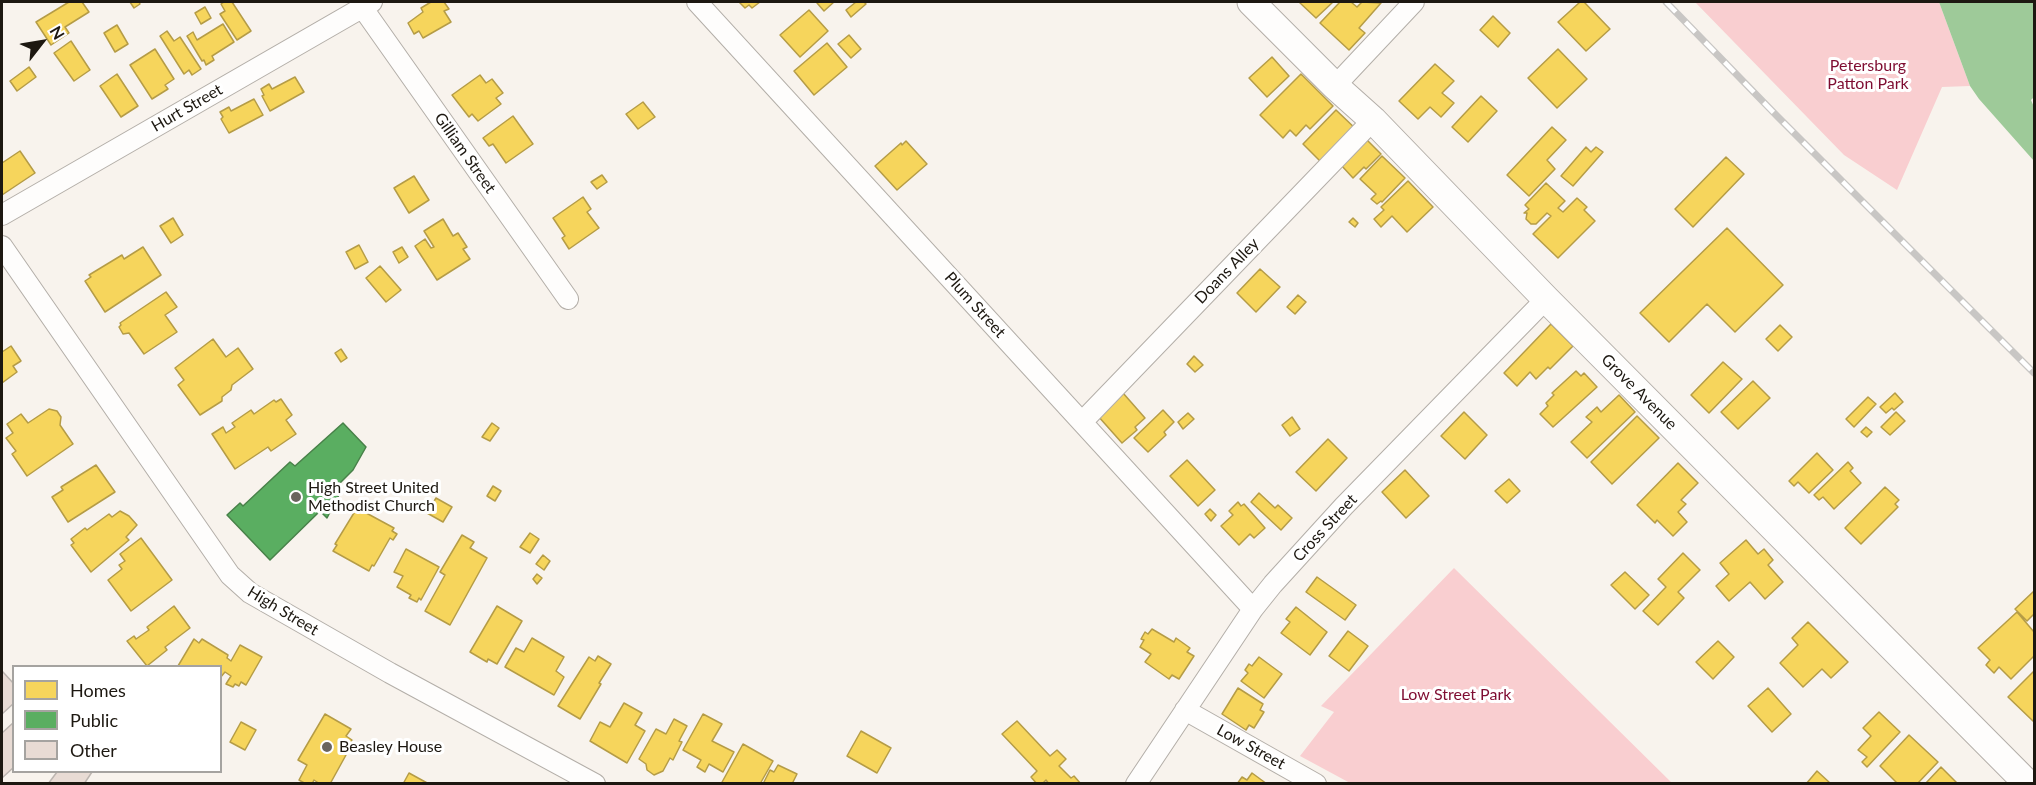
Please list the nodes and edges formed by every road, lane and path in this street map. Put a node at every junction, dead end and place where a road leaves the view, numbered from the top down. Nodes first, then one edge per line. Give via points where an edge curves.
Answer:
1 (697, 2) edge
2 (1251, 2) edge
3 (1414, 2) edge
4 (367, 4) edge
5 (1335, 86) junction
6 (1373, 120) junction
7 (2, 215) edge
8 (2, 246) edge
9 (568, 299) dead end
10 (1546, 299) junction
11 (1082, 422) junction
12 (1253, 609) junction
13 (1185, 710) junction
14 (595, 783) edge
15 (1136, 783) edge
16 (1316, 783) edge
17 (2028, 783) edge

1 - 11 street, Plum Street
2 - 5 main road, Grove Avenue
3 - 5 street
4 - 7 street, Hurt Street
4 - 9 street, Gilliam Street
5 - 6 main road, Grove Avenue
6 - 10 main road, Grove Avenue
6 - 11 street, Doans Alley
8 - 14 street, High Street via 230,574 250,593
10 - 12 street, Cross Street via 1344,506
10 - 17 main road, Grove Avenue
11 - 12 street, Plum Street
12 - 13 street, Cross Street
13 - 15 street, Cross Street
13 - 16 street, Low Street

